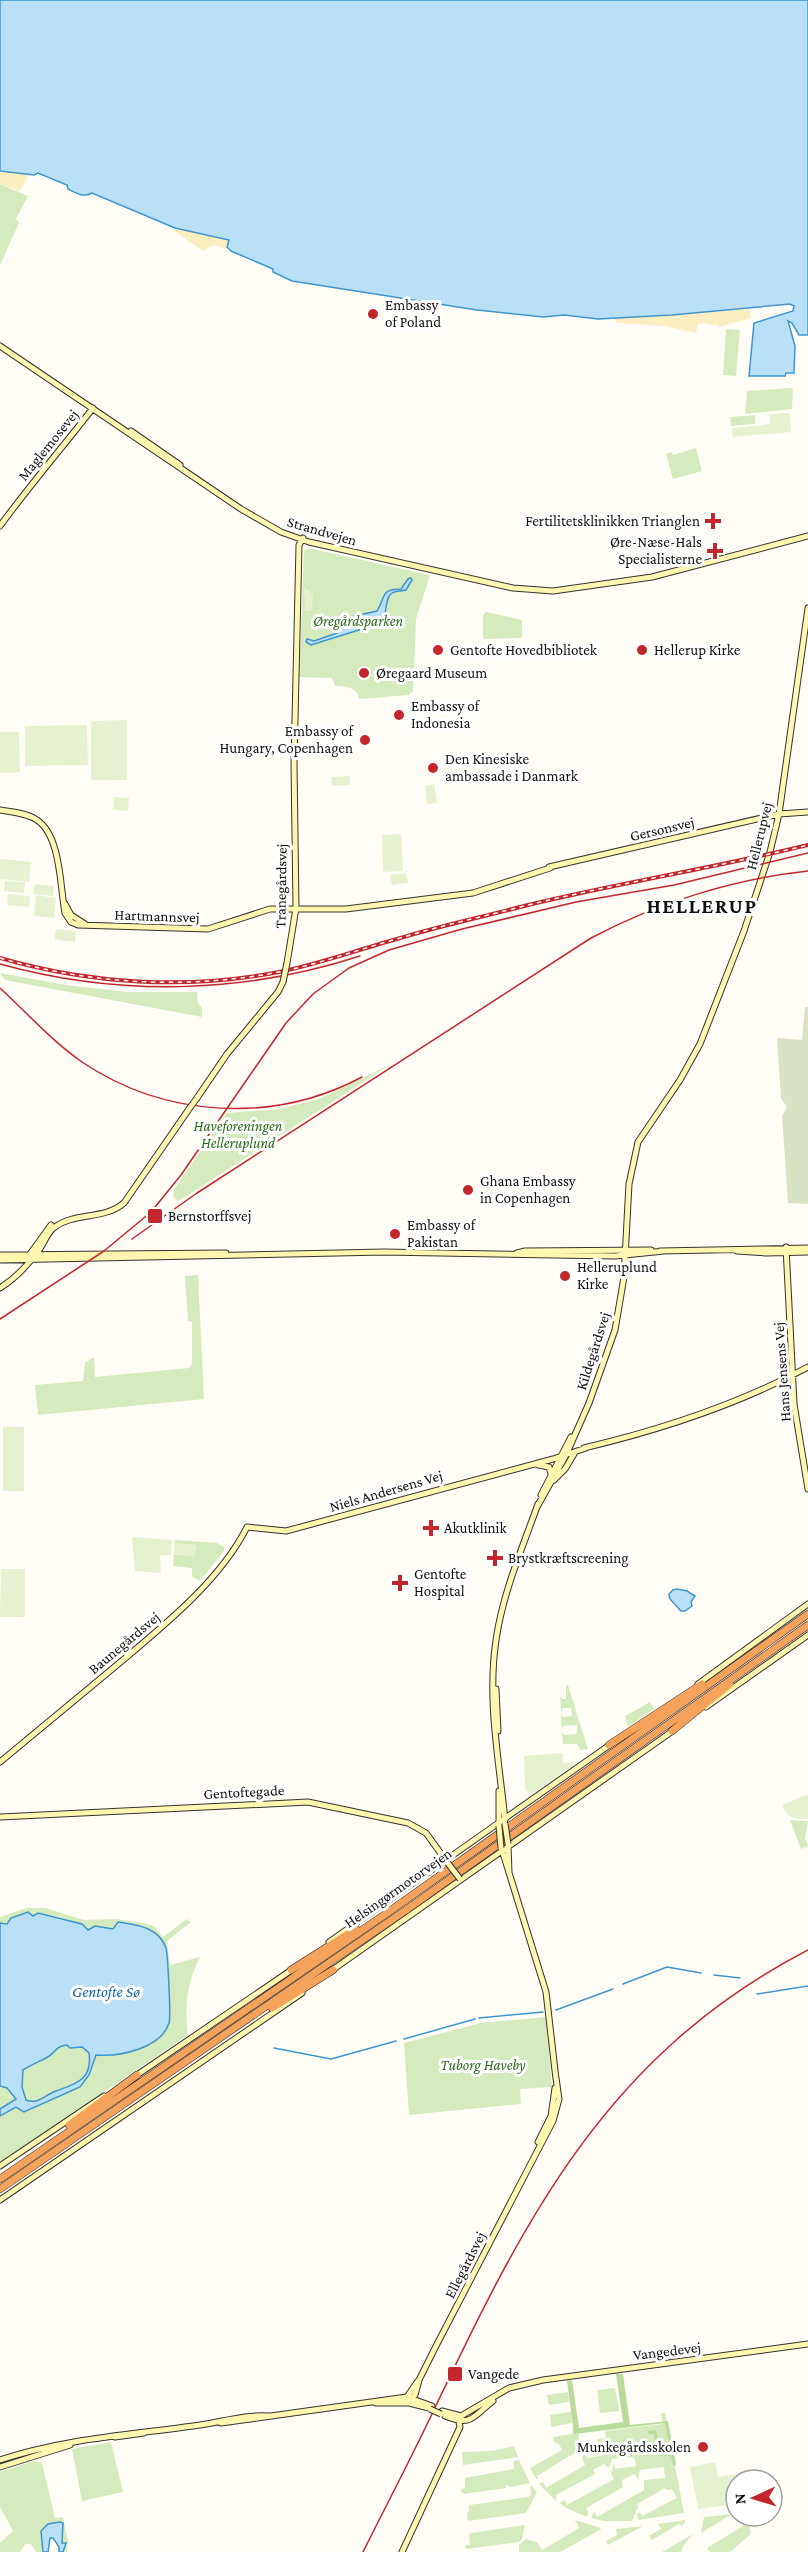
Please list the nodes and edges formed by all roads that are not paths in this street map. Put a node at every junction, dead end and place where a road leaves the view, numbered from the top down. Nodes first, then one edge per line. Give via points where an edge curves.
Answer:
1 (0, 346) edge
2 (93, 408) junction
3 (0, 526) edge
4 (808, 536) edge
5 (303, 538) junction
6 (808, 608) edge
7 (0, 810) edge
8 (808, 812) edge
9 (779, 814) junction
10 (296, 908) junction
11 (635, 1152) joint
12 (786, 1250) junction
13 (808, 1250) edge
14 (626, 1253) junction
15 (0, 1254) edge
16 (32, 1258) junction
17 (0, 1260) edge
18 (9, 1283) junction
19 (0, 1288) edge
20 (808, 1367) edge
21 (792, 1376) junction
22 (586, 1448) junction
23 (577, 1451) junction
24 (564, 1454) junction
25 (542, 1462) junction
26 (552, 1478) junction
27 (808, 1489) edge
28 (247, 1527) joint
29 (808, 1604) edge
30 (808, 1614) edge
31 (808, 1625) edge
32 (782, 1633) junction
33 (808, 1635) edge
34 (732, 1678) junction
35 (672, 1731) junction
36 (609, 1745) junction
37 (0, 1762) edge
38 (0, 1817) edge
39 (502, 1822) junction
40 (505, 1848) junction
41 (446, 1861) junction
42 (460, 1880) junction
43 (390, 1911) junction
44 (291, 1970) junction
45 (333, 1970) junction
46 (218, 2039) junction
47 (137, 2075) junction
48 (43, 2148) junction
49 (0, 2166) edge
50 (0, 2179) edge
51 (0, 2189) edge
52 (0, 2200) edge
53 (808, 2344) edge
54 (529, 2383) junction
55 (412, 2394) junction
56 (371, 2402) junction
57 (394, 2403) junction
58 (417, 2404) junction
59 (431, 2407) junction
60 (462, 2423) junction
61 (89, 2440) junction
62 (0, 2460) edge
63 (0, 2467) edge
64 (402, 2552) edge

1 - 2 street, Strandvejen
2 - 3 street, Maglemosevej
2 - 5 street, Strandvejen via 257,519
4 - 5 street, Strandvejen via 638,579 553,591 518,588
5 - 10 street, Tranegårdsvej via 299,546 294,772
6 - 9 street, Hellerupvej
7 - 10 street, Hartmannsvej via 28,815 45,827 53,840 63,900 71,915 86,925 208,929 265,909
8 - 9 street, Gersonsvej
9 - 10 street, Gersonsvej via 549,867 473,892 346,909
9 - 11 street, Hellerupvej via 744,931 707,1029 690,1065 642,1134
10 - 16 street, Tranegårdsvej, bridge via 288,963 278,992 227,1054 124,1203 54,1228
11 - 14 street, Kildegårdsvej via 627,1200
12 - 13 street
12 - 14 street
12 - 21 street, Hans Jensens Vej
14 - 16 street
14 - 24 street, Kildegårdsvej via 615,1330 584,1414
15 - 16 street
16 - 17 street
16 - 18 street
16 - 18 street via 17,1280
18 - 19 street
20 - 21 street
21 - 22 street via 699,1414
21 - 27 street, Hans Jensens Vej
22 - 23 street
22 - 24 street
23 - 24 street
23 - 26 street, Kildegårdsvej via 559,1476
24 - 25 street
24 - 26 street, Kildegårdsvej
25 - 26 street via 549,1467
25 - 28 street, Niels Andersens Vej via 286,1531
26 - 39 street, Kildegårdsvej via 519,1550 496,1640 493,1716
28 - 37 street, Baunegårdsvej via 234,1549 167,1624
29 - 36 street
30 - 32 highway, Helsingørmotorvejen
31 - 34 highway, Helsingørmotorvejen
32 - 36 highway via 778,1632
32 - 43 highway, Helsingørmotorvejen
33 - 35 street
34 - 35 highway via 729,1686
34 - 46 highway, Helsingørmotorvejen via 424,1898
35 - 40 street
36 - 39 street
38 - 41 street, Gentoftegade via 308,1802 408,1823 426,1833
39 - 40 street, Kildegårdsvej, bridge
39 - 41 street
40 - 42 street
40 - 55 street, Ellegårdsvej via 509,1874 548,2001 556,2078 551,2116
41 - 42 street, Gentoftegade, bridge
41 - 44 street
42 - 45 street
43 - 44 highway via 382,1912
43 - 48 highway, Helsingørmotorvejen
44 - 47 street
45 - 46 highway
45 - 52 street
46 - 51 highway, Helsingørmotorvejen
47 - 48 highway
47 - 49 street
48 - 50 highway, Helsingørmotorvejen
53 - 54 street, Vangedevej
54 - 60 street, Vangedevej via 501,2396
54 - 60 street, Vangedevej via 509,2388
55 - 56 street
55 - 57 street
55 - 58 street
55 - 59 street
56 - 57 street
56 - 61 street
57 - 58 street
58 - 59 street
59 - 60 street, bridge
60 - 64 street
61 - 62 street via 34,2449
61 - 63 street

